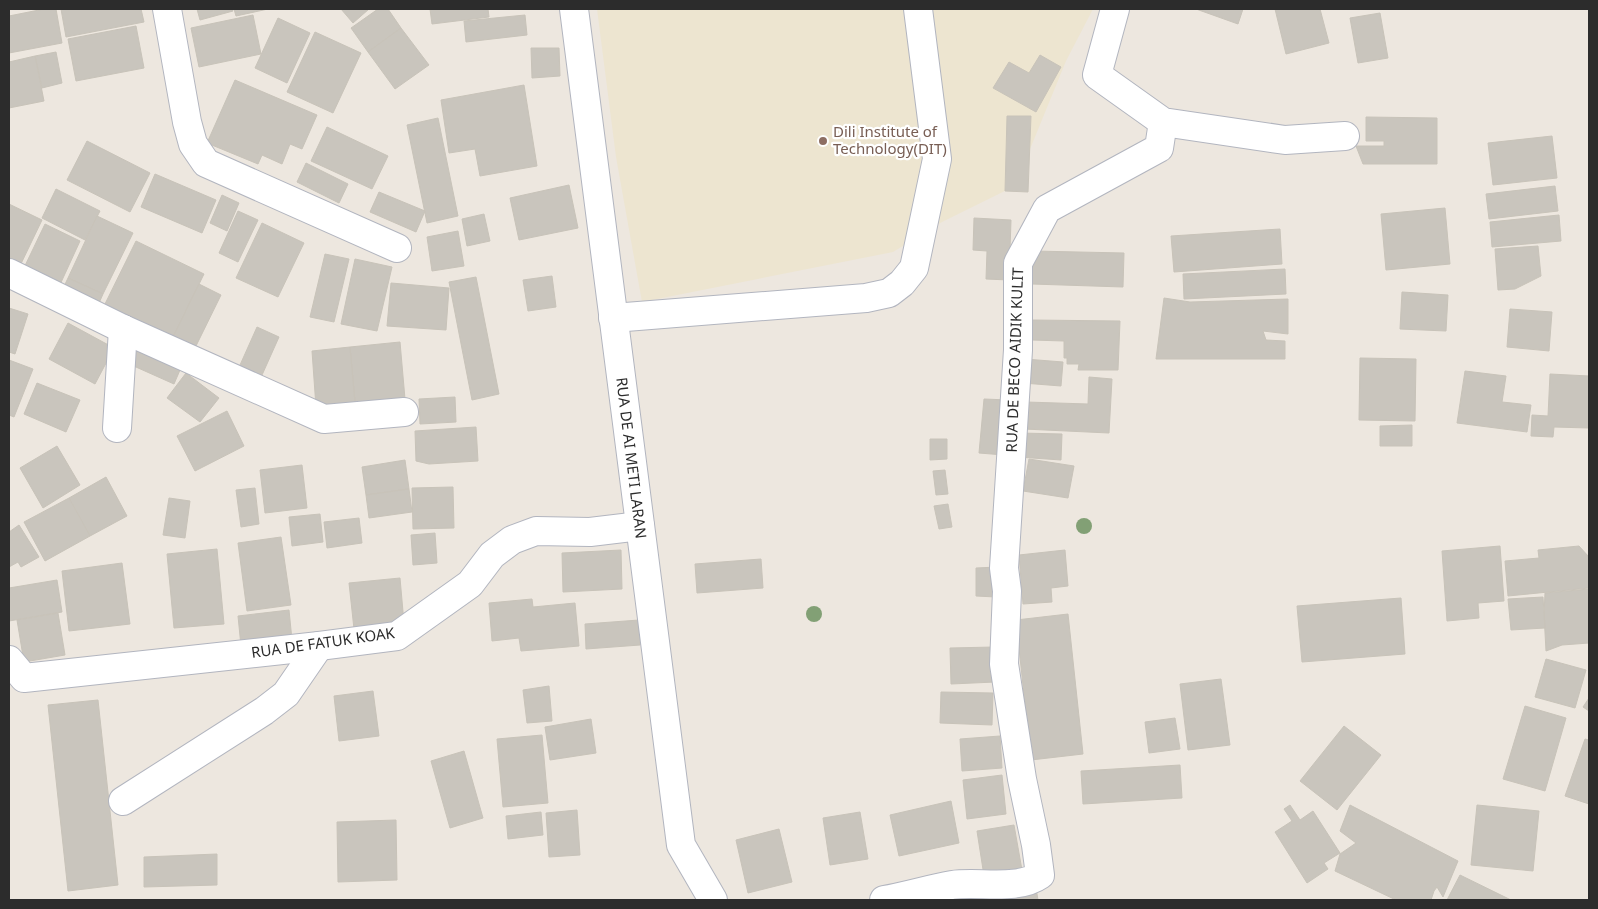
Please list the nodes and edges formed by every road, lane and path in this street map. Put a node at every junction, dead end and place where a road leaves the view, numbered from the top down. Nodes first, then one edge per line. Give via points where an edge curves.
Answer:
1 (167, 9) edge
2 (574, 9) edge
3 (918, 9) edge
4 (1115, 9) edge
5 (1164, 122) junction
6 (1345, 136) dead end
7 (397, 248) dead end
8 (9, 274) edge
9 (613, 318) junction
10 (123, 329) junction
11 (404, 412) dead end
12 (117, 428) dead end
13 (640, 526) junction
14 (319, 646) junction
15 (9, 660) edge
16 (123, 801) dead end
17 (712, 900) edge
18 (884, 900) edge

1 - 7 street via 187,122 193,144 206,163
2 - 9 street, RUA DE AI METI LARAN
3 - 9 street via 936,159 914,268 902,283 889,293 866,298
4 - 5 street via 1097,75
5 - 6 street via 1285,140
5 - 18 street, RUA DE BECO AIDIK KULIT via 1159,148 1048,210 1018,263 1018,350 1004,568 1007,591 1004,664 1040,875 1032,881 953,885
8 - 10 street
9 - 13 street, RUA DE AI METI LARAN
10 - 11 street via 324,419
10 - 12 street
13 - 14 street, RUA DE FATUK KOAK via 590,532 536,531 512,540 498,550 470,584 397,636
13 - 17 street, RUA DE AI METI LARAN via 681,845
14 - 15 street, RUA DE FATUK KOAK via 24,678
14 - 16 street via 286,694

